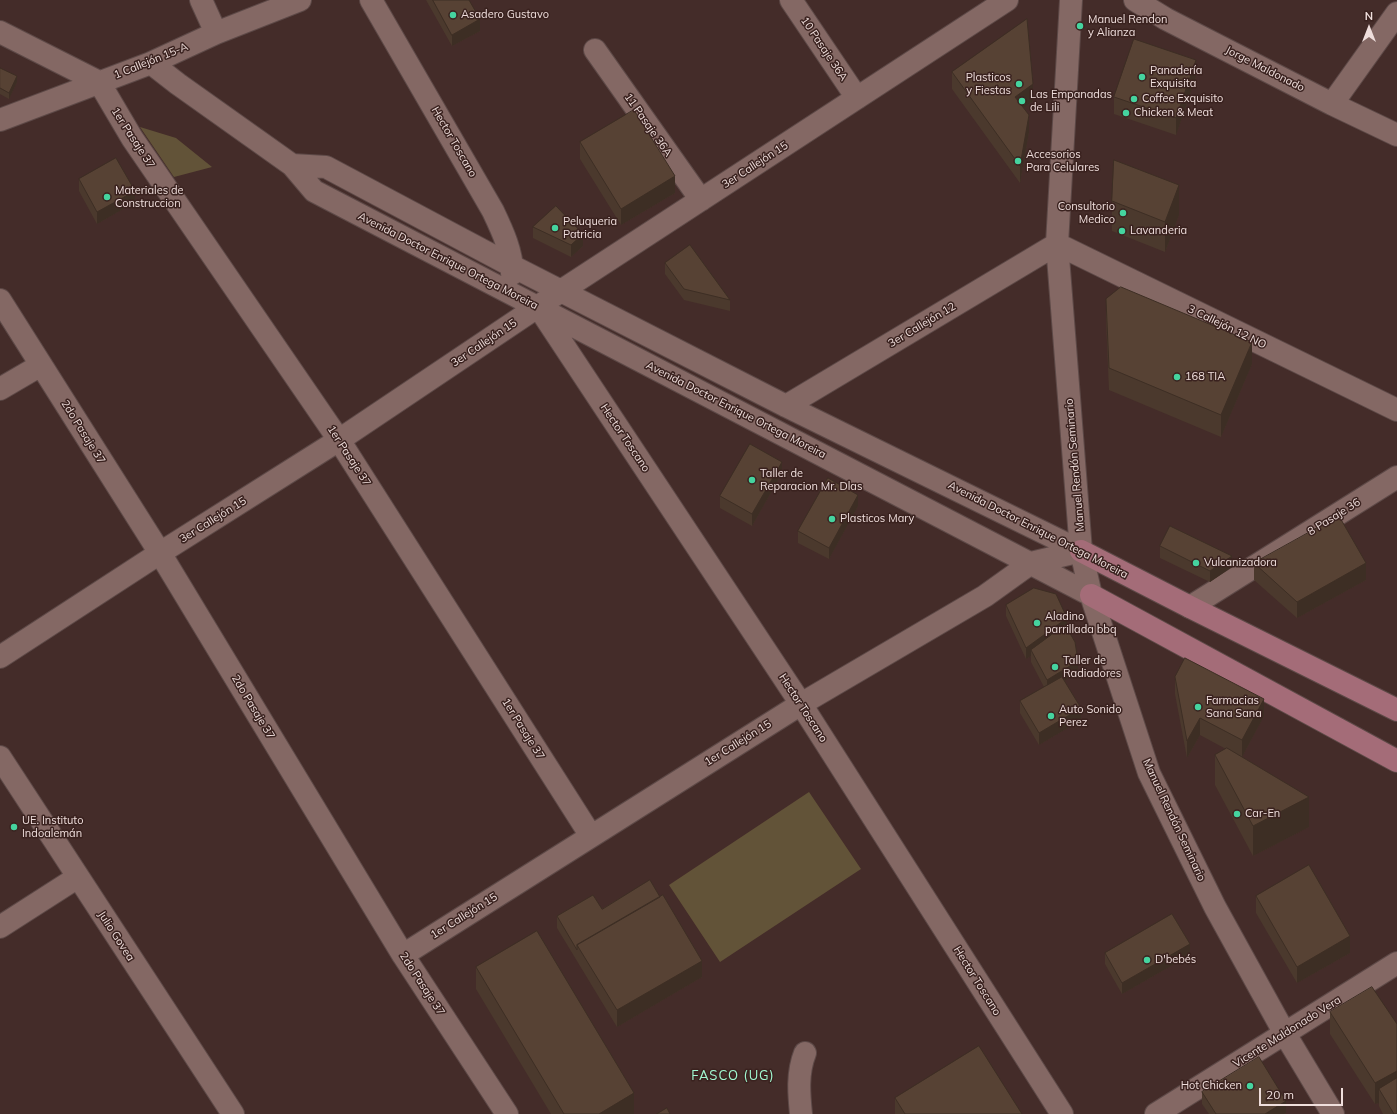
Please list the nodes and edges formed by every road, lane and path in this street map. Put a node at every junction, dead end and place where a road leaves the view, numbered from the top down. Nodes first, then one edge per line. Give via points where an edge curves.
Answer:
1 (201, 0) edge
2 (300, 0) edge
3 (371, 0) edge
4 (791, 0) edge
5 (1007, 0) edge
6 (1071, 0) edge
7 (1135, 0) edge
8 (1397, 13) edge
9 (0, 32) edge
10 (216, 33) junction
11 (595, 50) dead end
12 (151, 63) junction
13 (99, 82) junction
14 (857, 98) junction
15 (1332, 104) junction
16 (0, 120) edge
17 (1397, 135) edge
18 (292, 165) junction
19 (701, 200) junction
20 (1057, 244) junction
21 (512, 266) junction
22 (561, 291) junction
23 (511, 293) junction
24 (0, 300) edge
25 (538, 307) junction
26 (41, 365) junction
27 (0, 390) edge
28 (786, 406) junction
29 (1397, 410) edge
30 (339, 440) junction
31 (1397, 478) edge
32 (1081, 550) junction
33 (160, 553) junction
34 (1031, 564) junction
35 (1091, 595) junction
36 (1190, 607) junction
37 (0, 657) edge
38 (801, 704) junction
39 (1397, 710) edge
40 (0, 757) edge
41 (1397, 761) edge
42 (591, 836) junction
43 (78, 876) junction
44 (0, 926) edge
45 (403, 955) junction
46 (1397, 963) edge
47 (1284, 1034) junction
48 (805, 1053) dead end
49 (233, 1114) edge
50 (507, 1114) edge
51 (801, 1114) edge
52 (1062, 1114) edge
53 (1156, 1114) edge
54 (1333, 1114) edge

1 - 10 street
2 - 10 street, 1 Callejón 15-A
3 - 21 street, Hector Toscano via 493,211
4 - 14 street, 10 Pasaje 36A
5 - 14 street, 3er Callejón 15
6 - 20 street, Manuel Rendón Seminario
7 - 15 street, Jorge Maldonado via 1166,19
8 - 15 street
9 - 13 street
10 - 12 street, 1 Callejón 15-A
11 - 19 street, 11 Pasaje 36A
12 - 13 street, 1 Callejón 15-A
12 - 18 street, Avenida Doctor Enrique Ortega Moreira
13 - 16 street, 1 Callejón 15-A
13 - 30 street, 1er Pasaje 37 via 132,138
14 - 19 street, 3er Callejón 15
15 - 17 street, Jorge Maldonado
18 - 21 street, Avenida Doctor Enrique Ortega Moreira via 326,167
18 - 23 street, Avenida Doctor Enrique Ortega Moreira via 314,191
19 - 22 street, 3er Callejón 15
20 - 28 street, 3er Callejón 12
20 - 29 street, 3 Callejón 12 NO
20 - 32 street, Manuel Rendón Seminario
21 - 22 street, Avenida Doctor Enrique Ortega Moreira
21 - 23 street, Hector Toscano
22 - 25 street, 3er Callejón 15
22 - 28 street, Avenida Doctor Enrique Ortega Moreira
23 - 25 street, Avenida Doctor Enrique Ortega Moreira
24 - 26 street, 2do Pasaje 37
25 - 30 street, 3er Callejón 15
25 - 34 street, Avenida Doctor Enrique Ortega Moreira
25 - 38 street, Hector Toscano
26 - 27 street
26 - 33 street, 2do Pasaje 37
28 - 32 street, Avenida Doctor Enrique Ortega Moreira
30 - 33 street, 3er Callejón 15
30 - 42 street, 1er Pasaje 37
31 - 36 street, 8 Pasaje 36
32 - 34 street, 1er Callejón 15
32 - 35 street, Manuel Rendón Seminario
32 - 36 main road, Avenida Doctor Enrique Ortega Moreira
33 - 37 street, 3er Callejón 15
33 - 45 street, 2do Pasaje 37
34 - 35 street, Avenida Doctor Enrique Ortega Moreira
34 - 38 street, 1er Callejón 15 via 985,596
35 - 41 main road, Avenida Doctor Enrique Ortega Moreira
35 - 47 street, Manuel Rendón Seminario via 1149,773 1215,907
36 - 39 main road, Avenida Doctor Enrique Ortega Moreira
38 - 42 street, 1er Callejón 15
38 - 52 street, Hector Toscano
40 - 43 street, Julio Govea
42 - 45 street, 1er Callejón 15
43 - 44 street
43 - 49 street, Julio Govea
45 - 50 street, 2do Pasaje 37
46 - 47 street, Vicente Maldonado Vera
47 - 53 street, Vicente Maldonado Vera
47 - 54 street, Manuel Rendón Seminario
48 - 51 street via 799,1082

